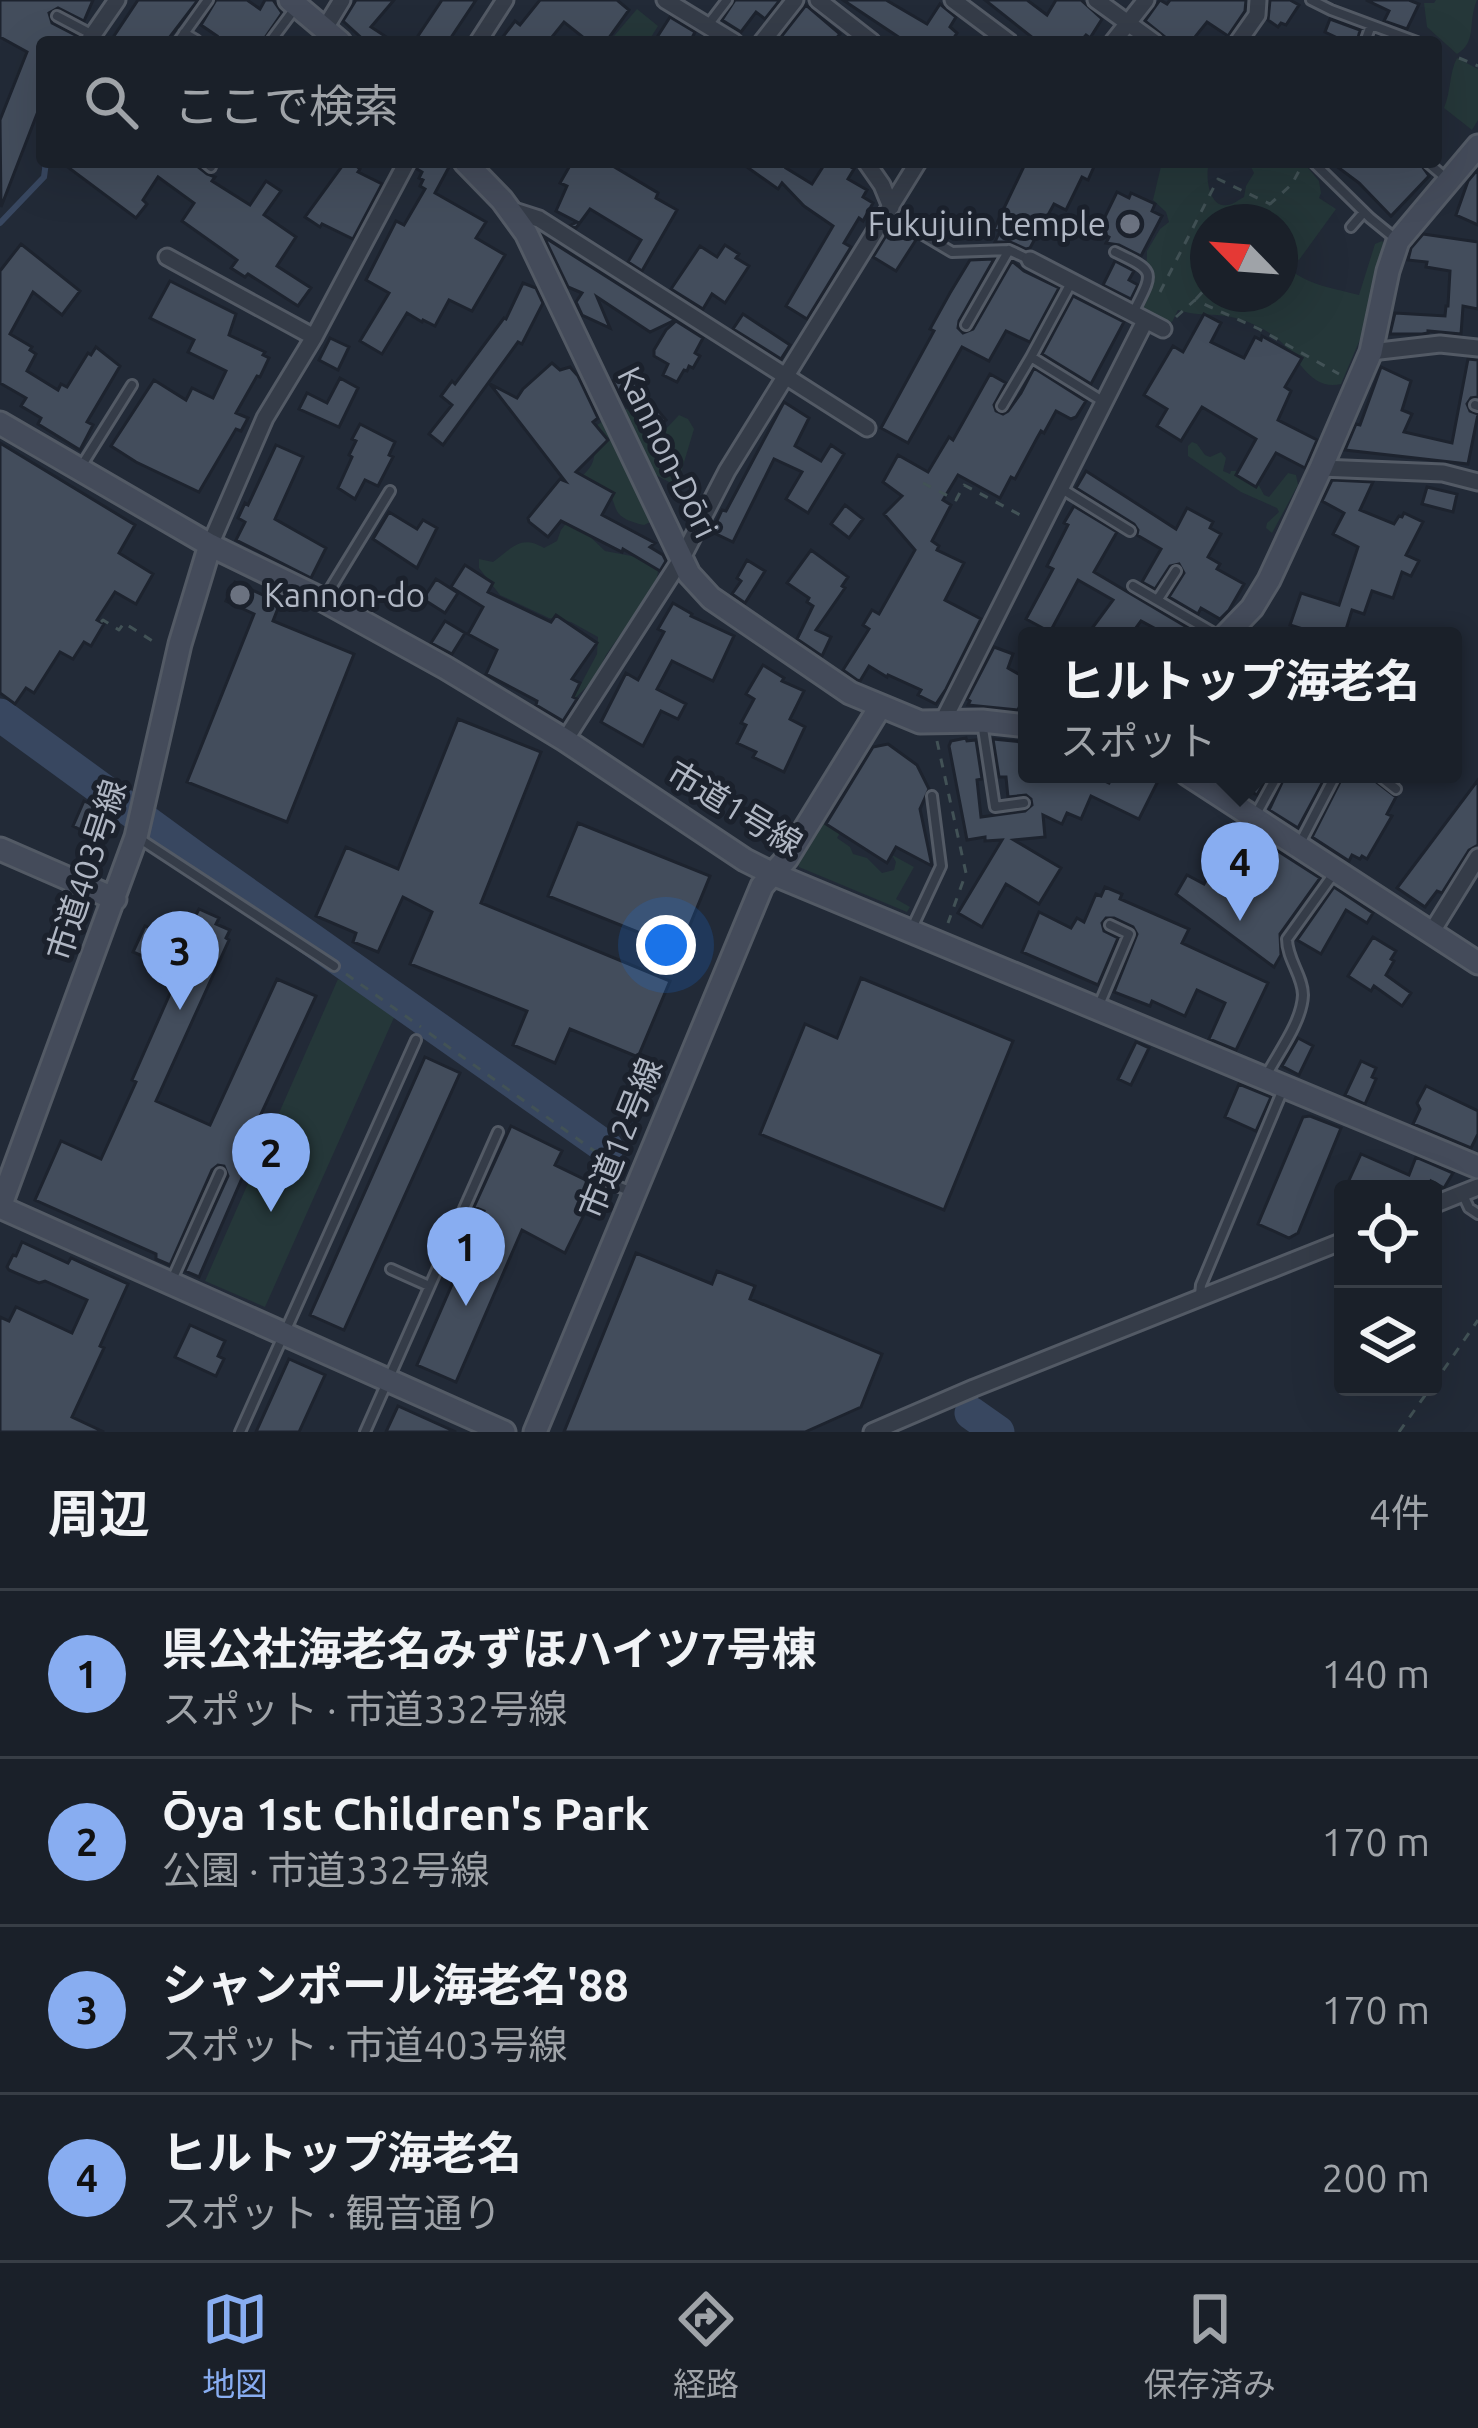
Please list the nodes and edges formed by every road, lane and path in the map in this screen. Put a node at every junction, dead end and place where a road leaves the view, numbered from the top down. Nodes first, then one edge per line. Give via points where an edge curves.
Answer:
1 (117, 0) edge
2 (208, 0) edge
3 (342, 0) edge
4 (505, 0) edge
5 (664, 0) edge
6 (727, 0) edge
7 (795, 0) edge
8 (818, 0) edge
9 (953, 0) edge
10 (1096, 0) edge
11 (1146, 0) edge
12 (1258, 0) edge
13 (1311, 0) edge
14 (294, 3) edge
15 (58, 16) dead end
16 (1129, 24) junction
17 (1371, 25) junction
18 (184, 33) junction
19 (709, 33) edge
20 (332, 35) edge
21 (87, 36) edge
22 (91, 36) edge
23 (182, 36) edge
24 (189, 36) edge
25 (274, 36) edge
26 (482, 36) edge
27 (767, 36) edge
28 (864, 36) edge
29 (1002, 36) edge
30 (1118, 36) edge
31 (1146, 36) edge
32 (1242, 36) edge
33 (1367, 36) edge
34 (1401, 36) edge
35 (1460, 58) dead end
36 (1478, 66) edge
37 (1478, 146) edge
38 (404, 168) edge
39 (471, 168) edge
40 (870, 168) edge
41 (914, 168) edge
42 (1300, 168) edge
43 (1319, 168) edge
44 (1434, 168) edge
45 (1448, 180) junction
46 (1205, 204) edge
47 (1270, 204) joint
48 (511, 210) junction
49 (889, 211) junction
50 (1364, 212) junction
51 (1351, 227) dead end
52 (1190, 234) edge
53 (1398, 241) junction
54 (1009, 250) junction
55 (1115, 251) dead end
56 (167, 257) dead end
57 (1030, 260) joint
58 (1072, 282) junction
59 (1160, 293) dead end
60 (1189, 302) joint
61 (1139, 317) junction
62 (966, 325) dead end
63 (1163, 329) joint
64 (314, 337) junction
65 (1478, 348) edge
66 (1371, 352) junction
67 (1031, 357) junction
68 (785, 376) junction
69 (1357, 383) junction
70 (132, 385) dead end
71 (1104, 402) junction
72 (1002, 406) dead end
73 (0, 423) edge
74 (867, 428) dead end
75 (1321, 468) junction
76 (78, 470) junction
77 (1478, 482) edge
78 (923, 483) dead end
79 (1061, 488) junction
80 (390, 491) dead end
81 (1042, 526) junction
82 (1130, 531) dead end
83 (210, 545) junction
84 (682, 558) junction
85 (1176, 572) dead end
86 (1132, 586) dead end
87 (1158, 599) junction
88 (323, 600) junction
89 (101, 622) dead end
90 (1206, 627) edge
91 (1232, 627) edge
92 (161, 646) dead end
93 (880, 707) junction
94 (982, 721) junction
95 (1018, 725) edge
96 (940, 730) junction
97 (565, 740) junction
98 (1201, 783) edge
99 (1273, 783) edge
100 (1331, 783) edge
101 (1388, 783) edge
102 (1396, 789) dead end
103 (932, 796) dead end
104 (1024, 803) dead end
105 (1254, 817) junction
106 (137, 832) junction
107 (1298, 846) junction
108 (0, 849) edge
109 (1478, 856) edge
110 (1336, 871) junction
111 (773, 874) junction
112 (116, 899) junction
113 (1110, 926) dead end
114 (911, 930) junction
115 (945, 931) dead end
116 (1431, 933) junction
117 (1478, 963) edge
118 (334, 966) joint
119 (1098, 1006) junction
120 (416, 1040) dead end
121 (1275, 1081) junction
122 (497, 1132) dead end
123 (1478, 1167) edge
124 (220, 1173) dead end
125 (607, 1182) dead end
126 (631, 1184) junction
127 (1471, 1190) edge
128 (1442, 1201) edge
129 (0, 1207) edge
130 (1478, 1214) edge
131 (1334, 1245) edge
132 (391, 1269) dead end
133 (171, 1283) junction
134 (429, 1286) junction
135 (1200, 1299) junction
136 (1478, 1320) edge
137 (284, 1334) junction
138 (1442, 1372) edge
139 (388, 1380) junction
140 (1425, 1396) edge
141 (886, 1430) edge
142 (240, 1432) edge
143 (365, 1432) edge
144 (504, 1432) edge
145 (535, 1432) edge
146 (1399, 1432) edge

1 - 22 street
2 - 18 lane
3 - 20 street
4 - 26 street
5 - 19 street
6 - 19 lane
7 - 27 street
8 - 28 street
9 - 29 street
10 - 16 street
11 - 16 street
12 - 32 street
13 - 17 lane
14 - 20 street
14 - 25 lane
15 - 21 lane
16 - 30 street
16 - 31 street
17 - 33 lane
17 - 34 lane
18 - 23 lane
18 - 24 lane
35 - 36 path
37 - 45 street
38 - 64 street
39 - 48 street, Kannon-Dōri
40 - 49 street
41 - 49 street
42 - 47 path
43 - 50 lane
44 - 45 lane
45 - 53 street
46 - 47 path via 1218,179
48 - 68 street via 538,219
48 - 84 street, Kannon-Dōri
49 - 54 lane via 952,251
49 - 68 street
50 - 51 lane
50 - 53 lane
52 - 59 path
53 - 66 street
54 - 57 lane
54 - 62 lane
55 - 61 lane via 1148,272
56 - 64 street via 187,258
57 - 58 street
58 - 61 street
58 - 67 lane
60 - 63 path
60 - 69 path
61 - 63 street
61 - 71 street
64 - 83 street via 265,418
65 - 66 street
66 - 69 street
67 - 71 lane
67 - 72 lane
68 - 74 street
68 - 84 street
69 - 75 street
70 - 76 lane
71 - 79 street
73 - 76 street, 市道1号線
75 - 77 street
75 - 91 street via 1269,580
76 - 83 street, 市道1号線
78 - 81 path via 956,500 964,485
79 - 81 street
79 - 82 lane
80 - 88 lane
81 - 96 street
83 - 88 street, 市道1号線
83 - 106 street, 市道403号線
84 - 93 street, Kannon-Dōri via 711,598
84 - 97 street
85 - 87 lane
86 - 87 lane
87 - 90 lane
88 - 97 street, 市道1号線
89 - 92 path via 119,630 124,623
93 - 96 street, Kannon-Dōri
93 - 111 street, 市道12号線
94 - 95 street, Kannon-Dōri
94 - 96 street, Kannon-Dōri
94 - 104 lane via 995,807
96 - 115 path via 966,873
97 - 111 street, 市道1号線
98 - 105 street
99 - 105 lane
100 - 107 lane
101 - 102 lane
103 - 114 lane via 941,866
105 - 107 street
106 - 112 street, 市道403号線
106 - 118 lane
107 - 110 street
108 - 112 street
109 - 116 street
110 - 116 street
110 - 121 lane via 1287,939 1303,994
111 - 114 street, 市道1号線
111 - 126 street, 市道12号線
112 - 129 street, 市道403号線
113 - 119 lane via 1129,934
114 - 119 street, 市道1号線
116 - 117 street
118 - 126 path
119 - 121 street, 市道1号線
120 - 137 lane
121 - 123 street, 市道1号線
121 - 135 lane
122 - 134 lane
124 - 133 lane
125 - 126 lane
126 - 145 street, 市道12号線
127 - 128 street
127 - 130 lane via 1465,1202
129 - 133 street
131 - 135 street
132 - 134 lane
133 - 137 street
134 - 139 lane
135 - 141 street
136 - 138 path
137 - 139 street
137 - 142 lane
139 - 143 lane
139 - 144 street
140 - 146 path

